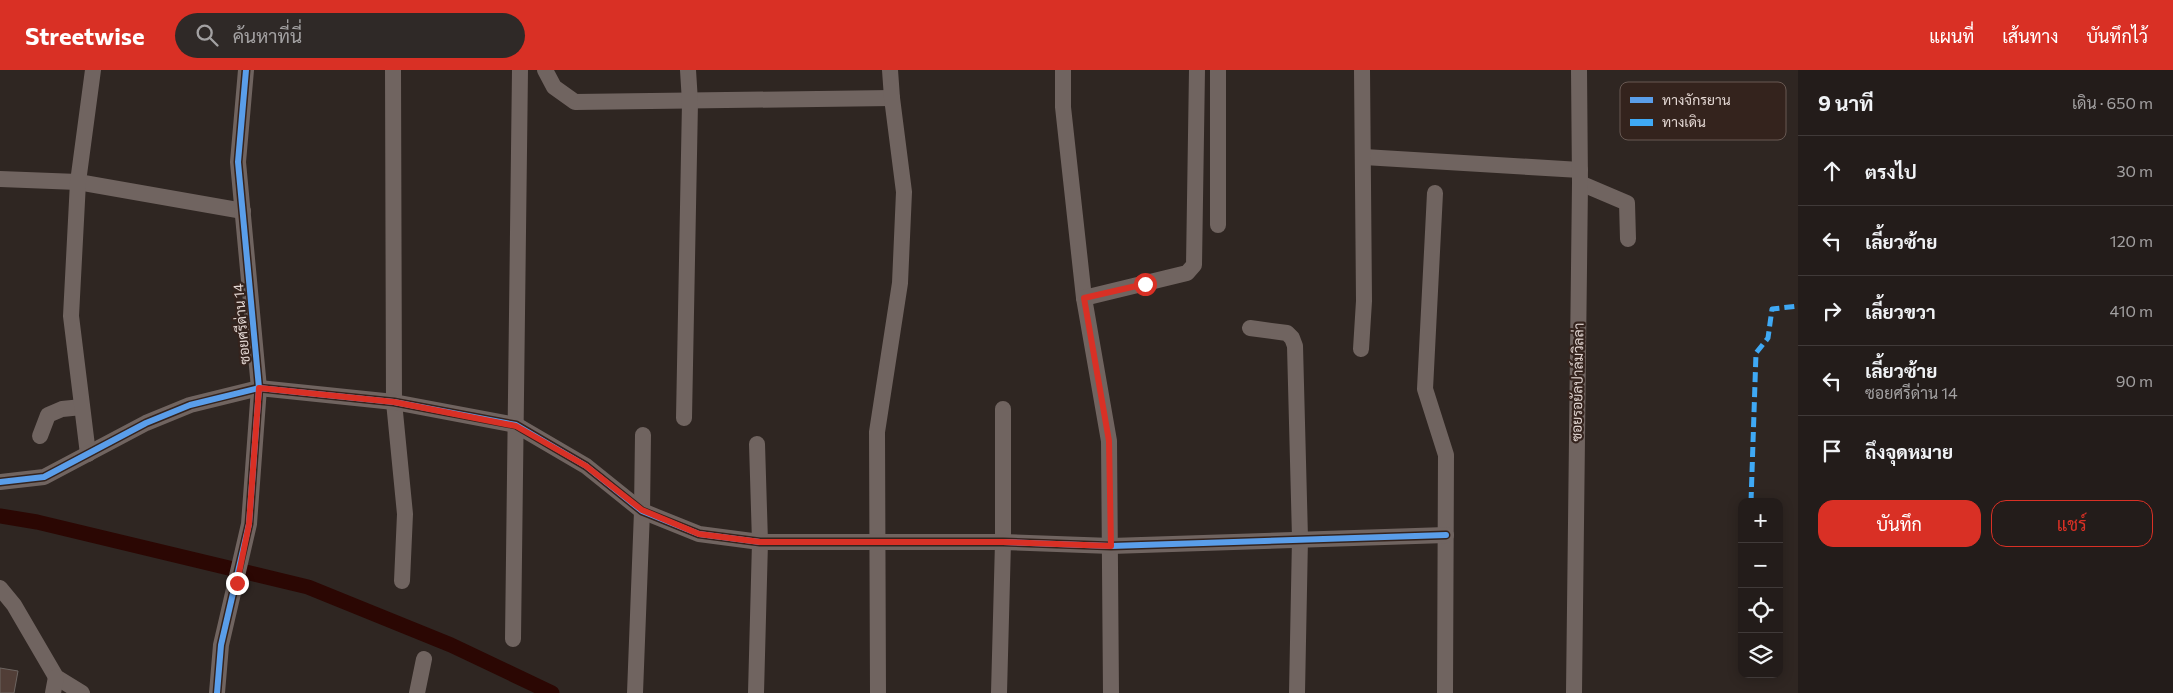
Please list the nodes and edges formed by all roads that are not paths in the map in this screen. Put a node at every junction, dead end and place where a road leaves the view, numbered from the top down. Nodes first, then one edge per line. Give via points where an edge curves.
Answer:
1 (93, 70) edge
2 (246, 70) edge
3 (393, 70) edge
4 (520, 70) edge
5 (545, 70) edge
6 (688, 70) edge
7 (890, 70) edge
8 (1063, 70) edge
9 (1197, 70) edge
10 (1218, 70) edge
11 (1362, 70) edge
12 (1579, 70) edge
13 (892, 98) junction
14 (690, 102) junction
15 (1364, 157) junction
16 (1580, 176) junction
17 (0, 179) edge
18 (78, 182) junction
19 (1435, 194) dead end
20 (243, 211) junction
21 (1218, 225) dead end
22 (1628, 239) dead end
23 (1084, 298) junction
24 (1250, 328) dead end
25 (1361, 349) dead end
26 (259, 388) junction
27 (394, 402) junction
28 (82, 407) junction
29 (1003, 410) dead end
30 (684, 418) dead end
31 (516, 426) junction
32 (643, 435) dead end
33 (40, 436) dead end
34 (757, 444) dead end
35 (88, 454) junction
36 (0, 482) edge
37 (642, 510) junction
38 (1446, 535) junction
39 (1300, 538) junction
40 (760, 542) junction
41 (877, 542) junction
42 (1003, 542) junction
43 (1111, 546) junction
44 (402, 581) dead end
45 (0, 588) edge
46 (513, 639) dead end
47 (424, 659) dead end
48 (56, 677) junction
49 (53, 693) edge
50 (82, 693) edge
51 (217, 693) edge
52 (418, 693) edge
53 (635, 693) edge
54 (756, 693) edge
55 (878, 693) edge
56 (999, 693) edge
57 (1111, 693) edge
58 (1298, 693) edge
59 (1445, 693) edge
60 (1574, 693) edge

1 - 18 street
2 - 20 street, ซอยศรีด่าน 14 via 238,162
3 - 27 street
4 - 31 street
5 - 14 street via 554,87 575,102
6 - 14 street
7 - 13 street
8 - 23 street via 1063,107
9 - 23 street via 1194,266 1187,273
10 - 21 street
11 - 15 street
12 - 16 street, ซอยรอยัลปาล์มวิลล่า
13 - 14 street
13 - 41 street via 904,192 903,235 900,283 877,432
14 - 30 street
15 - 16 street
15 - 25 street
16 - 22 street via 1627,203
16 - 60 street, ซอยรอยัลปาล์มวิลล่า
17 - 18 street
18 - 20 street
18 - 28 street via 71,316
19 - 38 street via 1425,389 1446,456
20 - 26 street, ซอยศรีด่าน 14
23 - 43 street via 1109,441
24 - 39 street via 1288,333 1295,346
26 - 27 street
26 - 35 street via 190,405 146,423
26 - 51 street, ซอยศรีด่าน 14 via 249,524 221,645
27 - 31 street
27 - 44 street via 405,514
28 - 33 street via 62,409 48,415
28 - 35 street
29 - 42 street
31 - 37 street via 586,466
31 - 46 street
32 - 37 street
34 - 40 street
35 - 36 street via 44,477
37 - 40 street via 699,534
37 - 53 street
38 - 39 street
38 - 59 street
39 - 43 street
39 - 58 street
40 - 41 street
40 - 54 street
41 - 42 street
41 - 55 street
42 - 43 street
42 - 56 street
43 - 57 street
45 - 48 street via 14,605
47 - 52 street
48 - 49 street
48 - 50 street

